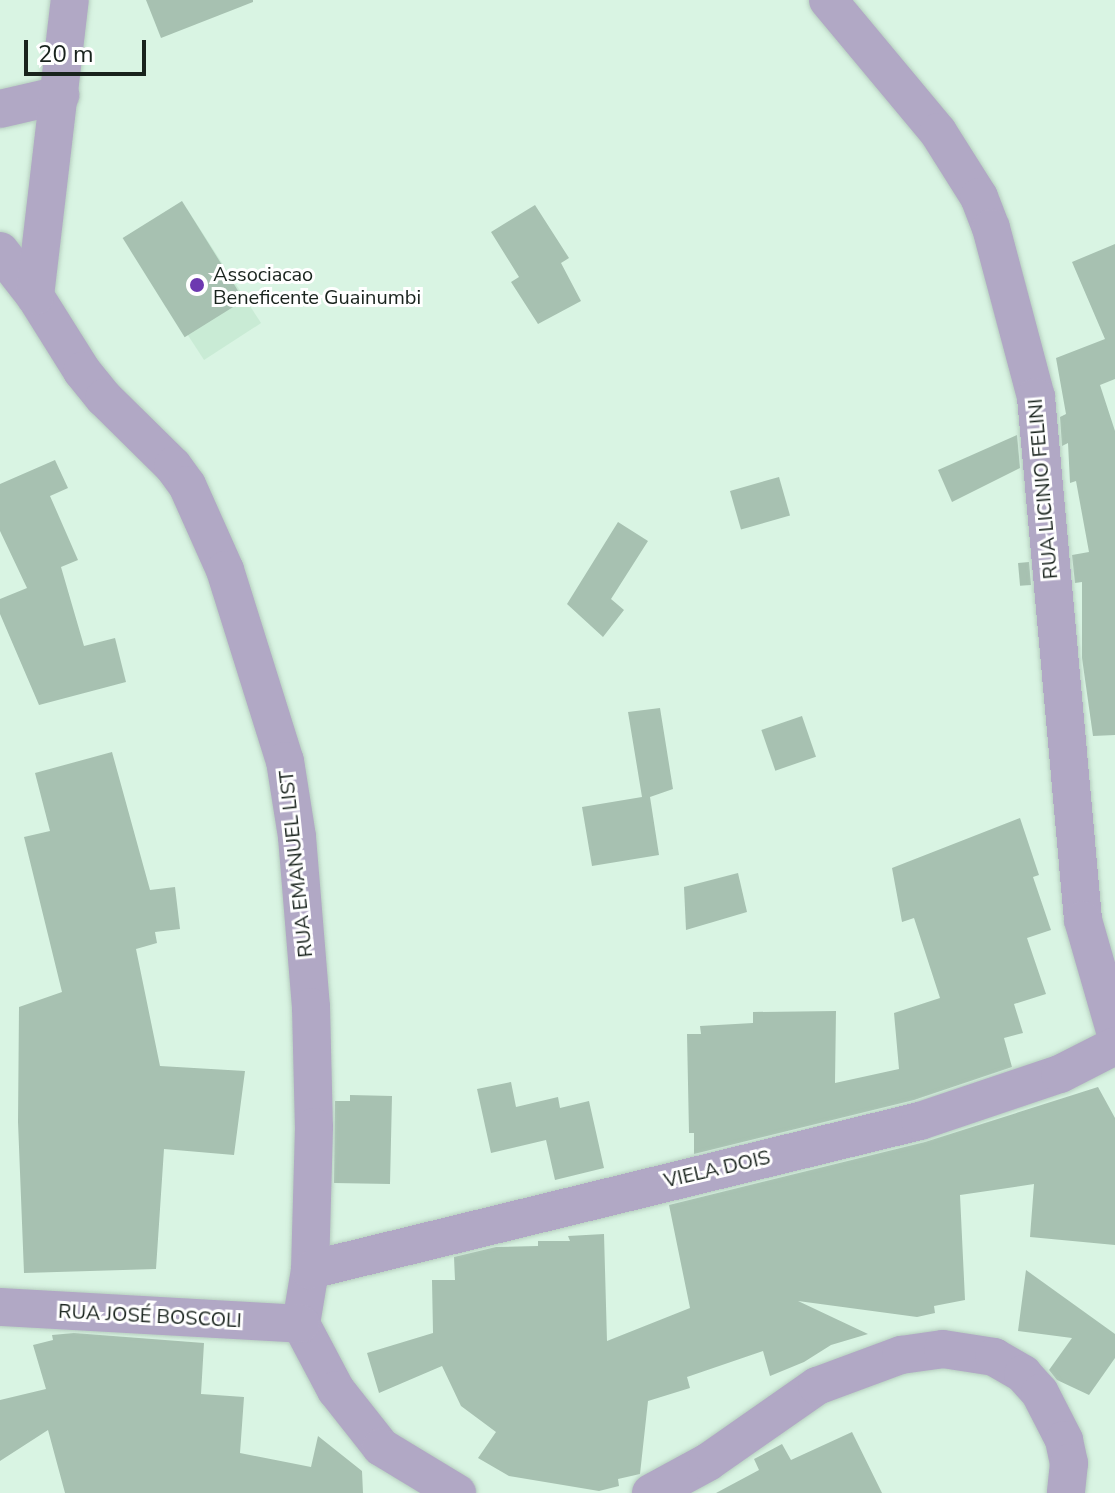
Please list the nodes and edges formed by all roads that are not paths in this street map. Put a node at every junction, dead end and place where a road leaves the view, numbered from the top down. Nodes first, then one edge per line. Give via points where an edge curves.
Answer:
1 (70, 0) edge
2 (828, 0) edge
3 (60, 95) junction
4 (0, 109) edge
5 (0, 251) edge
6 (35, 296) junction
7 (1115, 1031) edge
8 (1115, 1046) edge
9 (310, 1270) junction
10 (0, 1307) edge
11 (301, 1324) junction
12 (457, 1493) edge
13 (651, 1493) edge
14 (1066, 1493) edge

1 - 3 street
2 - 7 street, RUA LICINIO FELINI via 938,132 979,197 991,228 1036,397 1083,920
3 - 4 street
3 - 6 street
5 - 6 street, RUA EMANUEL LIST
6 - 9 street, RUA EMANUEL LIST via 82,371 173,466 198,505 225,570 285,761 311,1007
8 - 9 street, VIELA DOIS via 1060,1074 920,1121
9 - 11 street, RUA EMANUEL LIST
10 - 11 street, RUA JOSÉ BOSCOLI
11 - 12 street via 336,1390 381,1447
13 - 14 street via 708,1462 817,1386 901,1355 943,1349 994,1357 1032,1383 1064,1440 1069,1463

